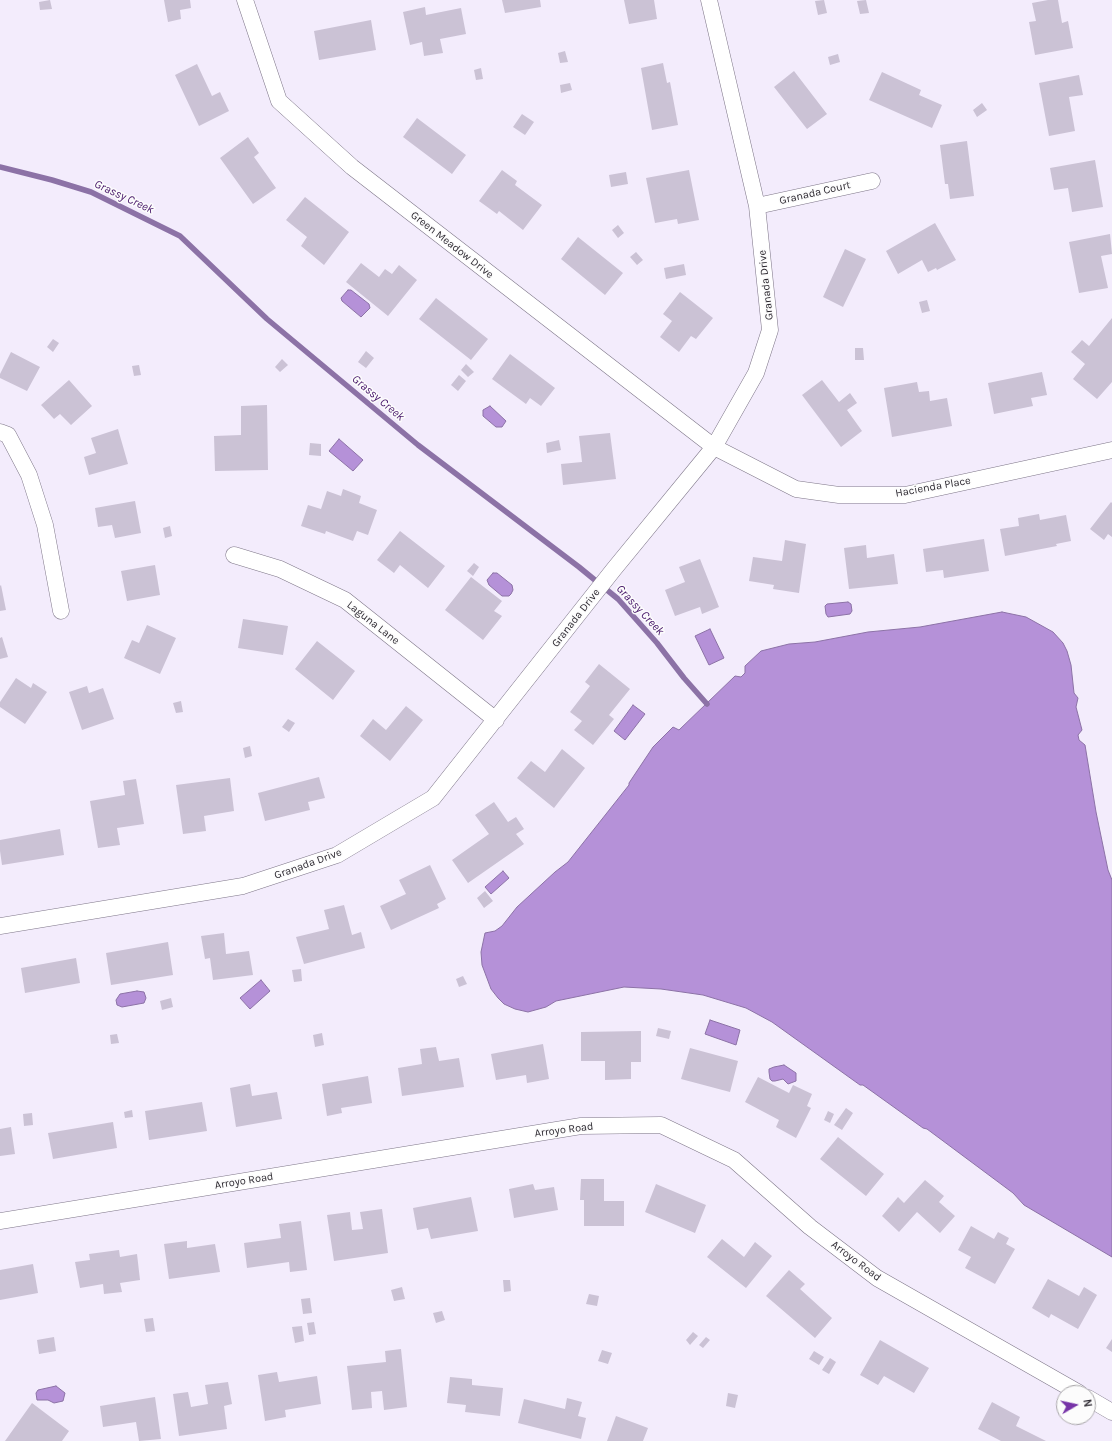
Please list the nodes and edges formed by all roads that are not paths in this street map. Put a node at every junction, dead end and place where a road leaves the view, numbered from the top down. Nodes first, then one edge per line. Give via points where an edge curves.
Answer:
1 (245, 0) edge
2 (710, 0) edge
3 (872, 181) dead end
4 (757, 206) junction
5 (0, 432) edge
6 (714, 447) junction
7 (1112, 450) edge
8 (234, 555) dead end
9 (61, 611) dead end
10 (496, 720) junction
11 (0, 926) edge
12 (0, 1221) edge
13 (1065, 1385) edge
14 (1096, 1403) edge
15 (1112, 1412) edge

1 - 6 street, Green Meadow Drive via 279,101 352,167
2 - 4 street, Granada Drive
3 - 4 street, Granada Court
4 - 6 street, Granada Drive via 770,330 756,373
5 - 9 street via 8,435 29,475 45,525
6 - 7 street, Hacienda Place via 796,489 839,496 905,495
6 - 10 street, Granada Drive via 592,596
8 - 10 street, Laguna Lane via 280,569 344,600
10 - 11 street, Granada Drive via 433,798 337,855 243,886
12 - 13 street, Arroyo Road via 581,1126 661,1125 734,1160 810,1227 877,1278
14 - 15 street

